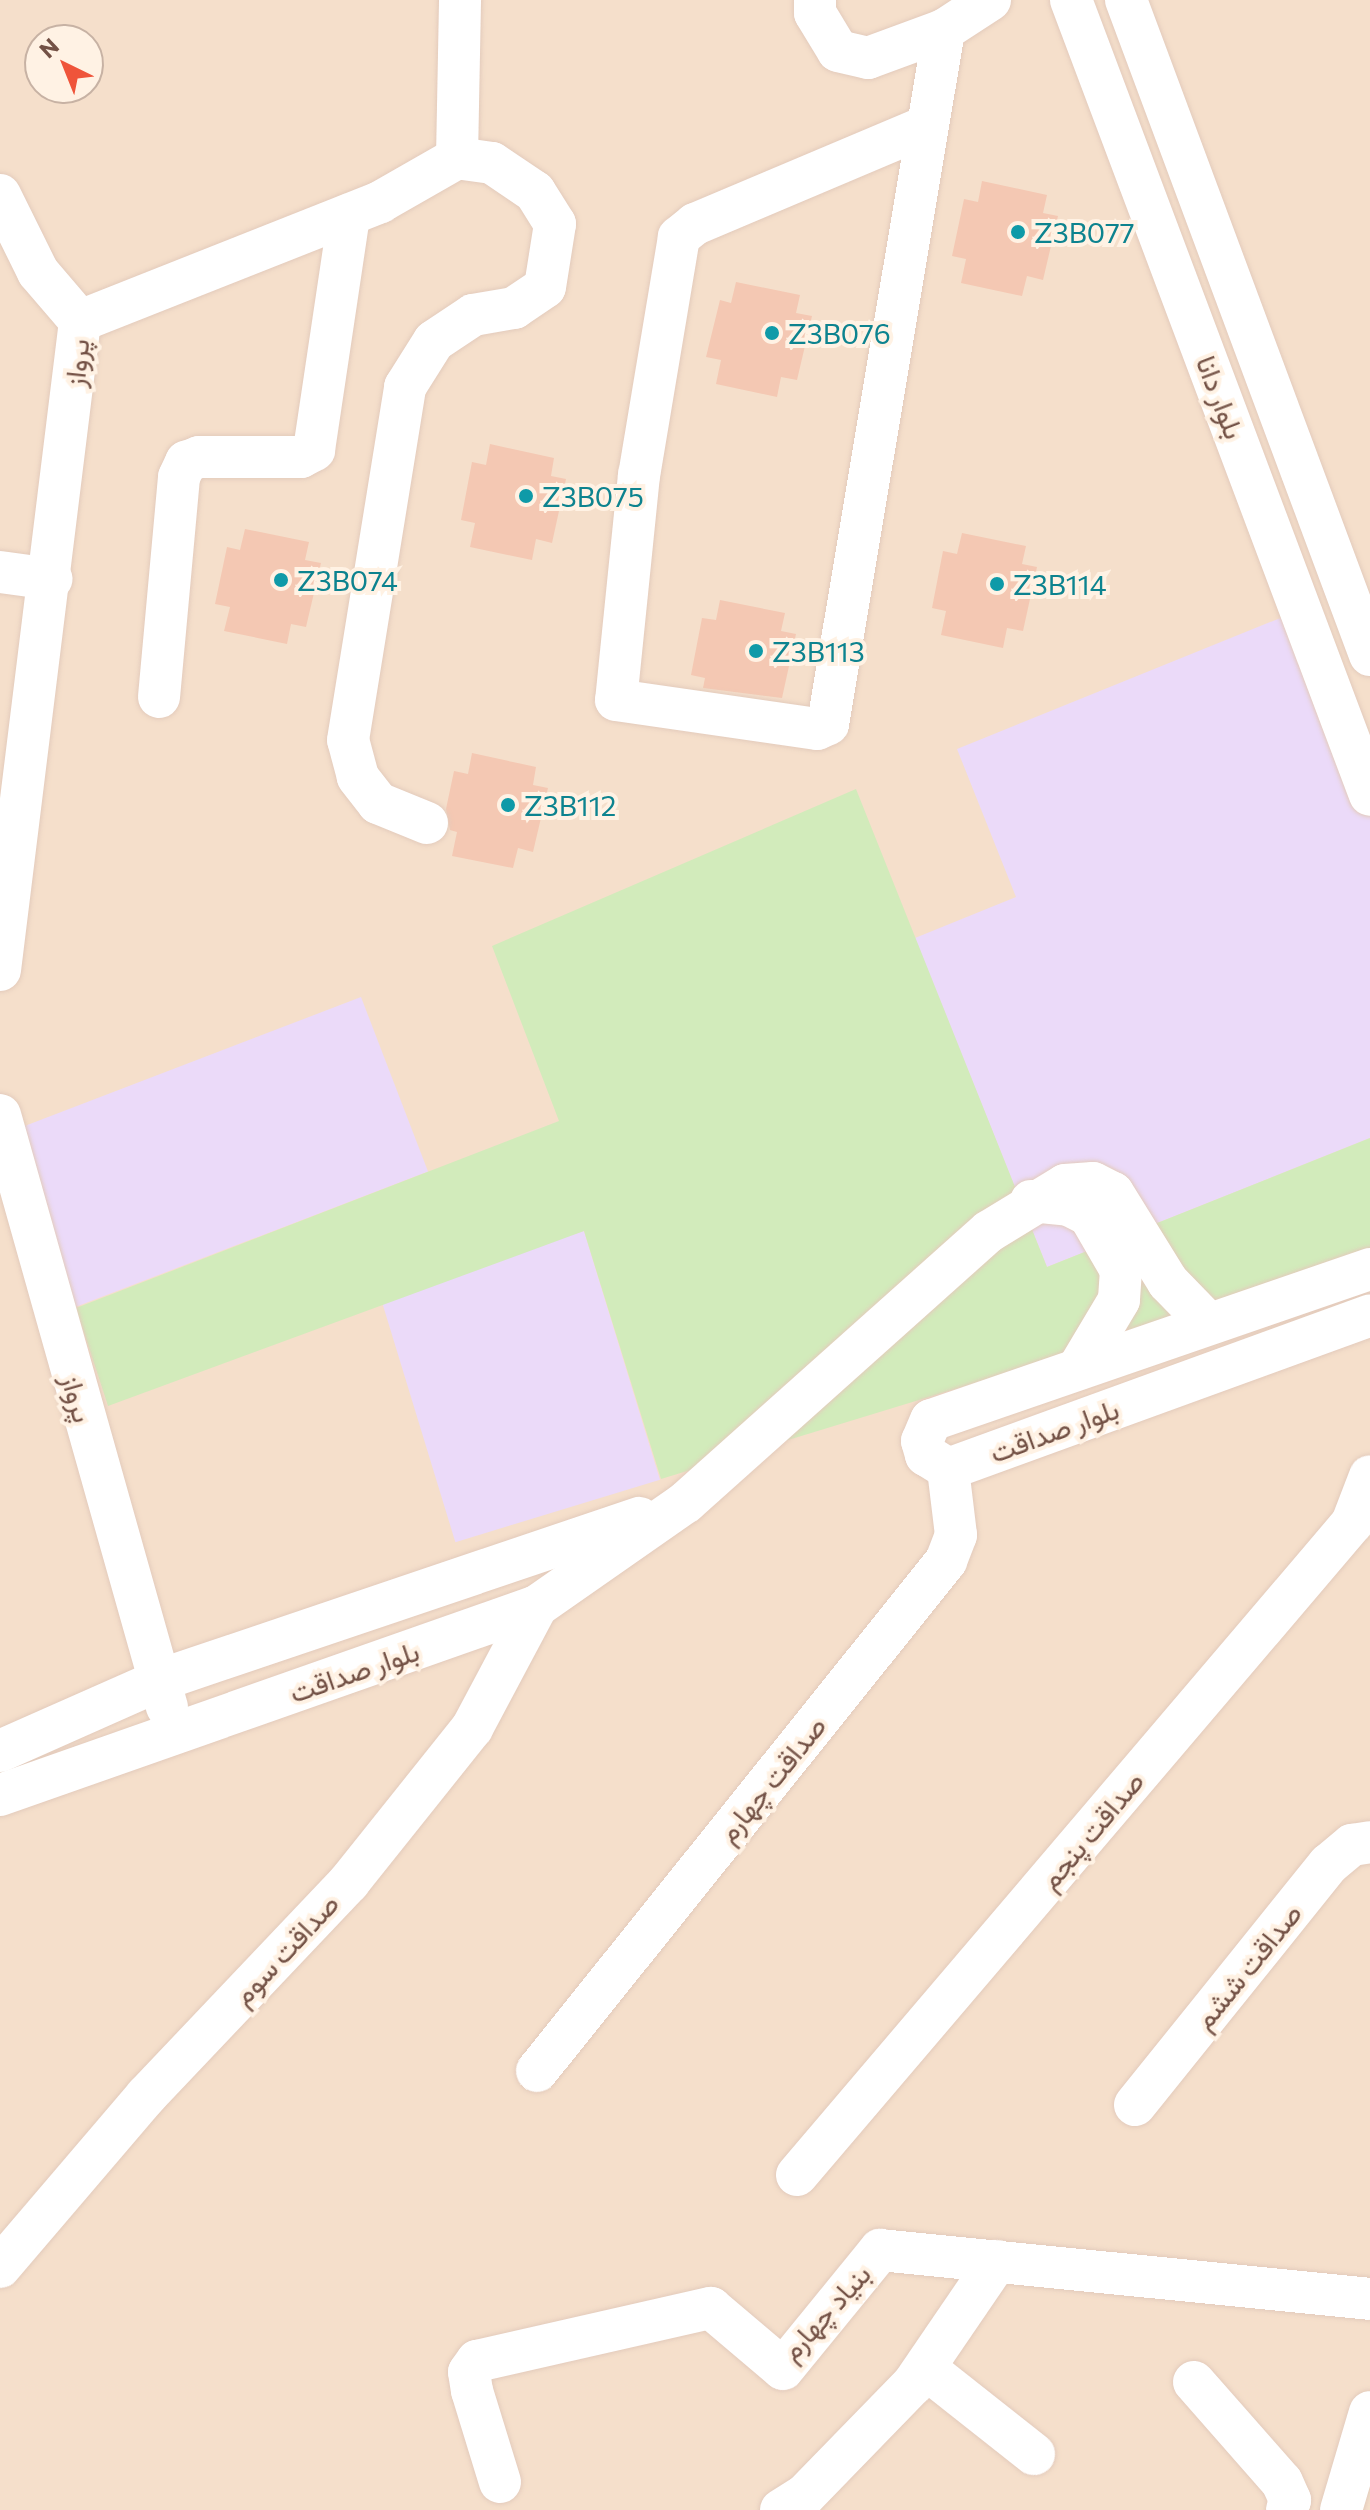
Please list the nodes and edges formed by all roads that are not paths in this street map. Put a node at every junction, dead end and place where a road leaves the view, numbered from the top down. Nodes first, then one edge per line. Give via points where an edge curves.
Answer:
1 (460, 0) edge
2 (815, 0) edge
3 (990, 0) edge
4 (1071, 0) edge
5 (1126, 0) edge
6 (944, 30) junction
7 (927, 126) junction
8 (457, 158) junction
9 (0, 195) edge
10 (349, 215) junction
11 (80, 321) junction
12 (0, 572) edge
13 (52, 579) junction
14 (1370, 655) edge
15 (159, 697) dead end
16 (1370, 795) edge
17 (427, 823) dead end
18 (0, 970) edge
19 (0, 1115) edge
20 (9, 1195) edge
21 (1031, 1201) junction
22 (1355, 1274) edge
23 (1207, 1322) junction
24 (1367, 1326) edge
25 (1079, 1367) junction
26 (948, 1469) junction
27 (1370, 1476) edge
28 (686, 1502) junction
29 (537, 1606) junction
30 (160, 1680) junction
31 (174, 1730) junction
32 (0, 1743) edge
33 (0, 1751) edge
34 (0, 1795) edge
35 (1370, 1842) edge
36 (537, 2071) dead end
37 (1135, 2105) dead end
38 (797, 2175) dead end
39 (997, 2261) junction
40 (0, 2267) edge
41 (1370, 2299) edge
42 (925, 2368) junction
43 (1194, 2382) dead end
44 (1370, 2412) edge
45 (1034, 2454) dead end
46 (500, 2482) dead end
47 (801, 2505) edge
48 (1287, 2510) edge
49 (1341, 2510) edge

1 - 8 street
2 - 6 street via 815,13 838,51 868,58
3 - 6 street
4 - 16 street, بلوار دانا
5 - 14 street, بلوار دانا
6 - 7 street
7 - 7 street via 695,224 679,237 639,475 616,700 817,729 828,724
8 - 10 street, پرواز
8 - 17 street via 492,163 525,184 555,224 545,287 514,308 473,315 434,341 405,387 348,740 358,777 378,803
9 - 11 street via 38,272
10 - 11 street, پرواز
10 - 15 street via 314,450 301,457 199,457 186,462 179,477
11 - 13 street, پرواز
12 - 13 street
13 - 18 street, پرواز
19 - 20 street, پرواز
20 - 30 street, پرواز
21 - 23 street, بلوار صداقت via 1065,1185 1093,1183 1113,1193 1168,1282
21 - 25 street, بلوار صداقت via 1069,1205 1089,1215 1121,1270 1119,1300
21 - 28 street, بلوار صداقت via 924,1287
22 - 23 street, بلوار صداقت
22 - 24 street
23 - 25 street, بلوار صداقت
24 - 26 street, بلوار صداقت
25 - 26 street, بلوار صداقت via 931,1420 922,1441 926,1455
26 - 36 street, صداقت چهارم via 956,1520 946,1561
27 - 38 street, صداقت پنجم via 1352,1523
28 - 29 street, بلوار صداقت
28 - 30 street, بلوار صداقت
29 - 31 street, بلوار صداقت
29 - 40 street, صداقت سوم via 472,1728 358,1870 146,2096
30 - 31 street, پرواز
30 - 33 street, بلوار صداقت
31 - 34 street, بلوار صداقت
32 - 33 street
35 - 37 street, صداقت ششم via 1352,1845 1329,1864
39 - 41 street, بنیاد چهارم
39 - 42 street
39 - 46 street, بنیاد چهارم via 880,2250 783,2369 711,2308 491,2354 469,2372
42 - 45 street
42 - 47 street
43 - 48 street via 1282,2482 1290,2500
44 - 49 street

